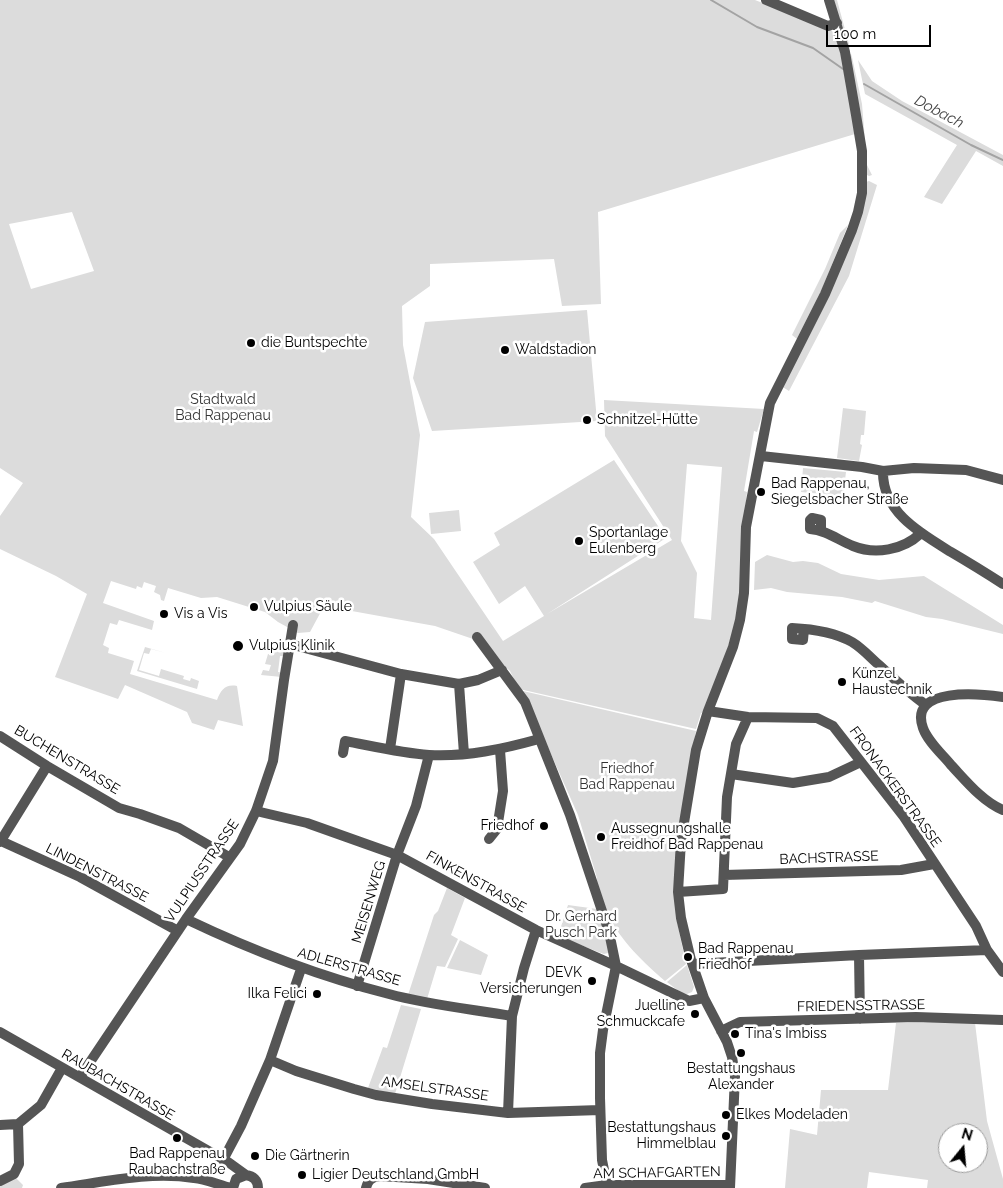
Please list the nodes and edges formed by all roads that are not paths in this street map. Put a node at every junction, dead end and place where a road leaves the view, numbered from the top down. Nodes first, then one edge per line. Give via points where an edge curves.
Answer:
1 (766, 0) edge
2 (829, 0) edge
3 (837, 23) junction
4 (761, 456) junction
5 (882, 471) junction
6 (1003, 480) edge
7 (820, 530) dead end
8 (920, 534) junction
9 (1003, 584) edge
10 (293, 625) dead end
11 (804, 629) dead end
12 (478, 637) dead end
13 (290, 644) junction
14 (502, 670) junction
15 (400, 674) junction
16 (459, 684) junction
17 (1003, 697) edge
18 (926, 705) junction
19 (708, 711) junction
20 (748, 717) junction
21 (0, 736) edge
22 (539, 739) junction
23 (390, 749) junction
24 (500, 750) junction
25 (342, 752) dead end
26 (464, 754) junction
27 (429, 755) junction
28 (861, 762) junction
29 (47, 766) junction
30 (731, 774) junction
31 (1003, 798) edge
32 (1000, 809) edge
33 (256, 811) junction
34 (489, 839) dead end
35 (1, 841) edge
36 (397, 855) junction
37 (229, 857) junction
38 (934, 864) junction
39 (724, 875) junction
40 (678, 892) junction
41 (186, 919) junction
42 (536, 930) junction
43 (178, 932) junction
44 (987, 950) junction
45 (858, 954) junction
46 (693, 964) junction
47 (616, 966) junction
48 (301, 969) junction
49 (1003, 972) edge
50 (358, 986) junction
51 (704, 998) junction
52 (512, 1016) junction
53 (860, 1019) junction
54 (1003, 1020) edge
55 (721, 1031) junction
56 (0, 1032) edge
57 (270, 1060) junction
58 (62, 1068) junction
59 (80, 1078) junction
60 (600, 1110) junction
61 (508, 1113) junction
62 (18, 1124) junction
63 (0, 1126) edge
64 (223, 1160) junction
65 (0, 1181) edge
66 (236, 1182) edge
67 (366, 1185) edge
68 (607, 1185) junction
69 (730, 1186) edge
70 (261, 1187) edge
71 (60, 1188) edge
72 (485, 1188) edge
73 (585, 1188) edge

1 - 3 street via 828,26
2 - 3 street
3 - 4 street via 859,135 862,193 852,230 825,294 770,403
4 - 5 street
4 - 19 street via 746,527 740,620
5 - 6 street via 914,468 966,470
5 - 8 street via 886,491 894,507
7 - 8 street via 868,550 898,547
8 - 9 street
10 - 13 street, VULPIUSSTRASSE
11 - 18 street via 828,633 854,643
12 - 14 street
13 - 15 street
13 - 33 street, VULPIUSSTRASSE via 273,761
14 - 16 street
14 - 22 street via 525,702
15 - 16 street
15 - 23 street
16 - 26 street
17 - 18 street via 964,693 944,696
18 - 32 street via 921,716 923,729 932,743 980,794
19 - 20 street, FRONACKERSTRASSE
19 - 40 street via 689,786
20 - 28 street, FRONACKERSTRASSE via 817,718 833,726
20 - 30 street via 736,744
21 - 29 street, BUCHENSTRASSE
22 - 24 street
22 - 47 street via 570,815 604,914
23 - 25 street via 345,741
23 - 27 street
24 - 26 street
24 - 34 street via 502,799 498,829
26 - 27 street
27 - 36 street, MEISENWEG via 416,806
28 - 30 street via 829,777 793,783
28 - 38 street, FRONACKERSTRASSE via 904,817
29 - 35 street
29 - 37 street, BUCHENSTRASSE via 119,808 178,828
30 - 39 street
31 - 32 street
33 - 36 street, FINKENSTRASSE via 308,823
33 - 37 street, VULPIUSSTRASSE via 240,844
35 - 43 street, LINDENSTRASSE via 80,877
36 - 42 street, FINKENSTRASSE
36 - 50 street, MEISENWEG
37 - 41 street, VULPIUSSTRASSE
38 - 39 street, BACHSTRASSE via 901,870
38 - 44 street, FRONACKERSTRASSE via 976,926
39 - 40 street via 723,889
40 - 46 street
41 - 43 street, VULPIUSSTRASSE
41 - 48 street, ADLERSTRASSE
42 - 47 street, FINKENSTRASSE
42 - 52 street
43 - 59 street, VULPIUSSTRASSE
44 - 45 street
44 - 49 street, FRONACKERSTRASSE
45 - 46 street
45 - 53 street
46 - 51 street
47 - 51 street, FINKENSTRASSE via 689,1001
47 - 60 street via 600,1053
48 - 50 street, ADLERSTRASSE
48 - 57 street
50 - 52 street, ADLERSTRASSE via 418,1001
51 - 55 street
52 - 61 street
53 - 54 street, FRIEDENSSTRASSE
53 - 55 street, FRIEDENSSTRASSE via 740,1022
55 - 69 street via 732,1057 735,1076
56 - 58 street, RAUBACHSTRASSE
57 - 61 street, AMSELSTRASSE via 376,1095
57 - 64 street
58 - 59 street, RAUBACHSTRASSE
58 - 62 street via 41,1105
59 - 64 street, RAUBACHSTRASSE
60 - 61 street, AMSELSTRASSE
60 - 68 street via 602,1160
62 - 63 street
62 - 65 street via 19,1164 14,1174
64 - 66 street, RAUBACHSTRASSE
66 - 70 street via 254,1178
66 - 71 street via 157,1176
67 - 72 street via 379,1176 428,1178
68 - 69 street, AM SCHAFGARTEN
68 - 73 street, AM SCHAFGARTEN

